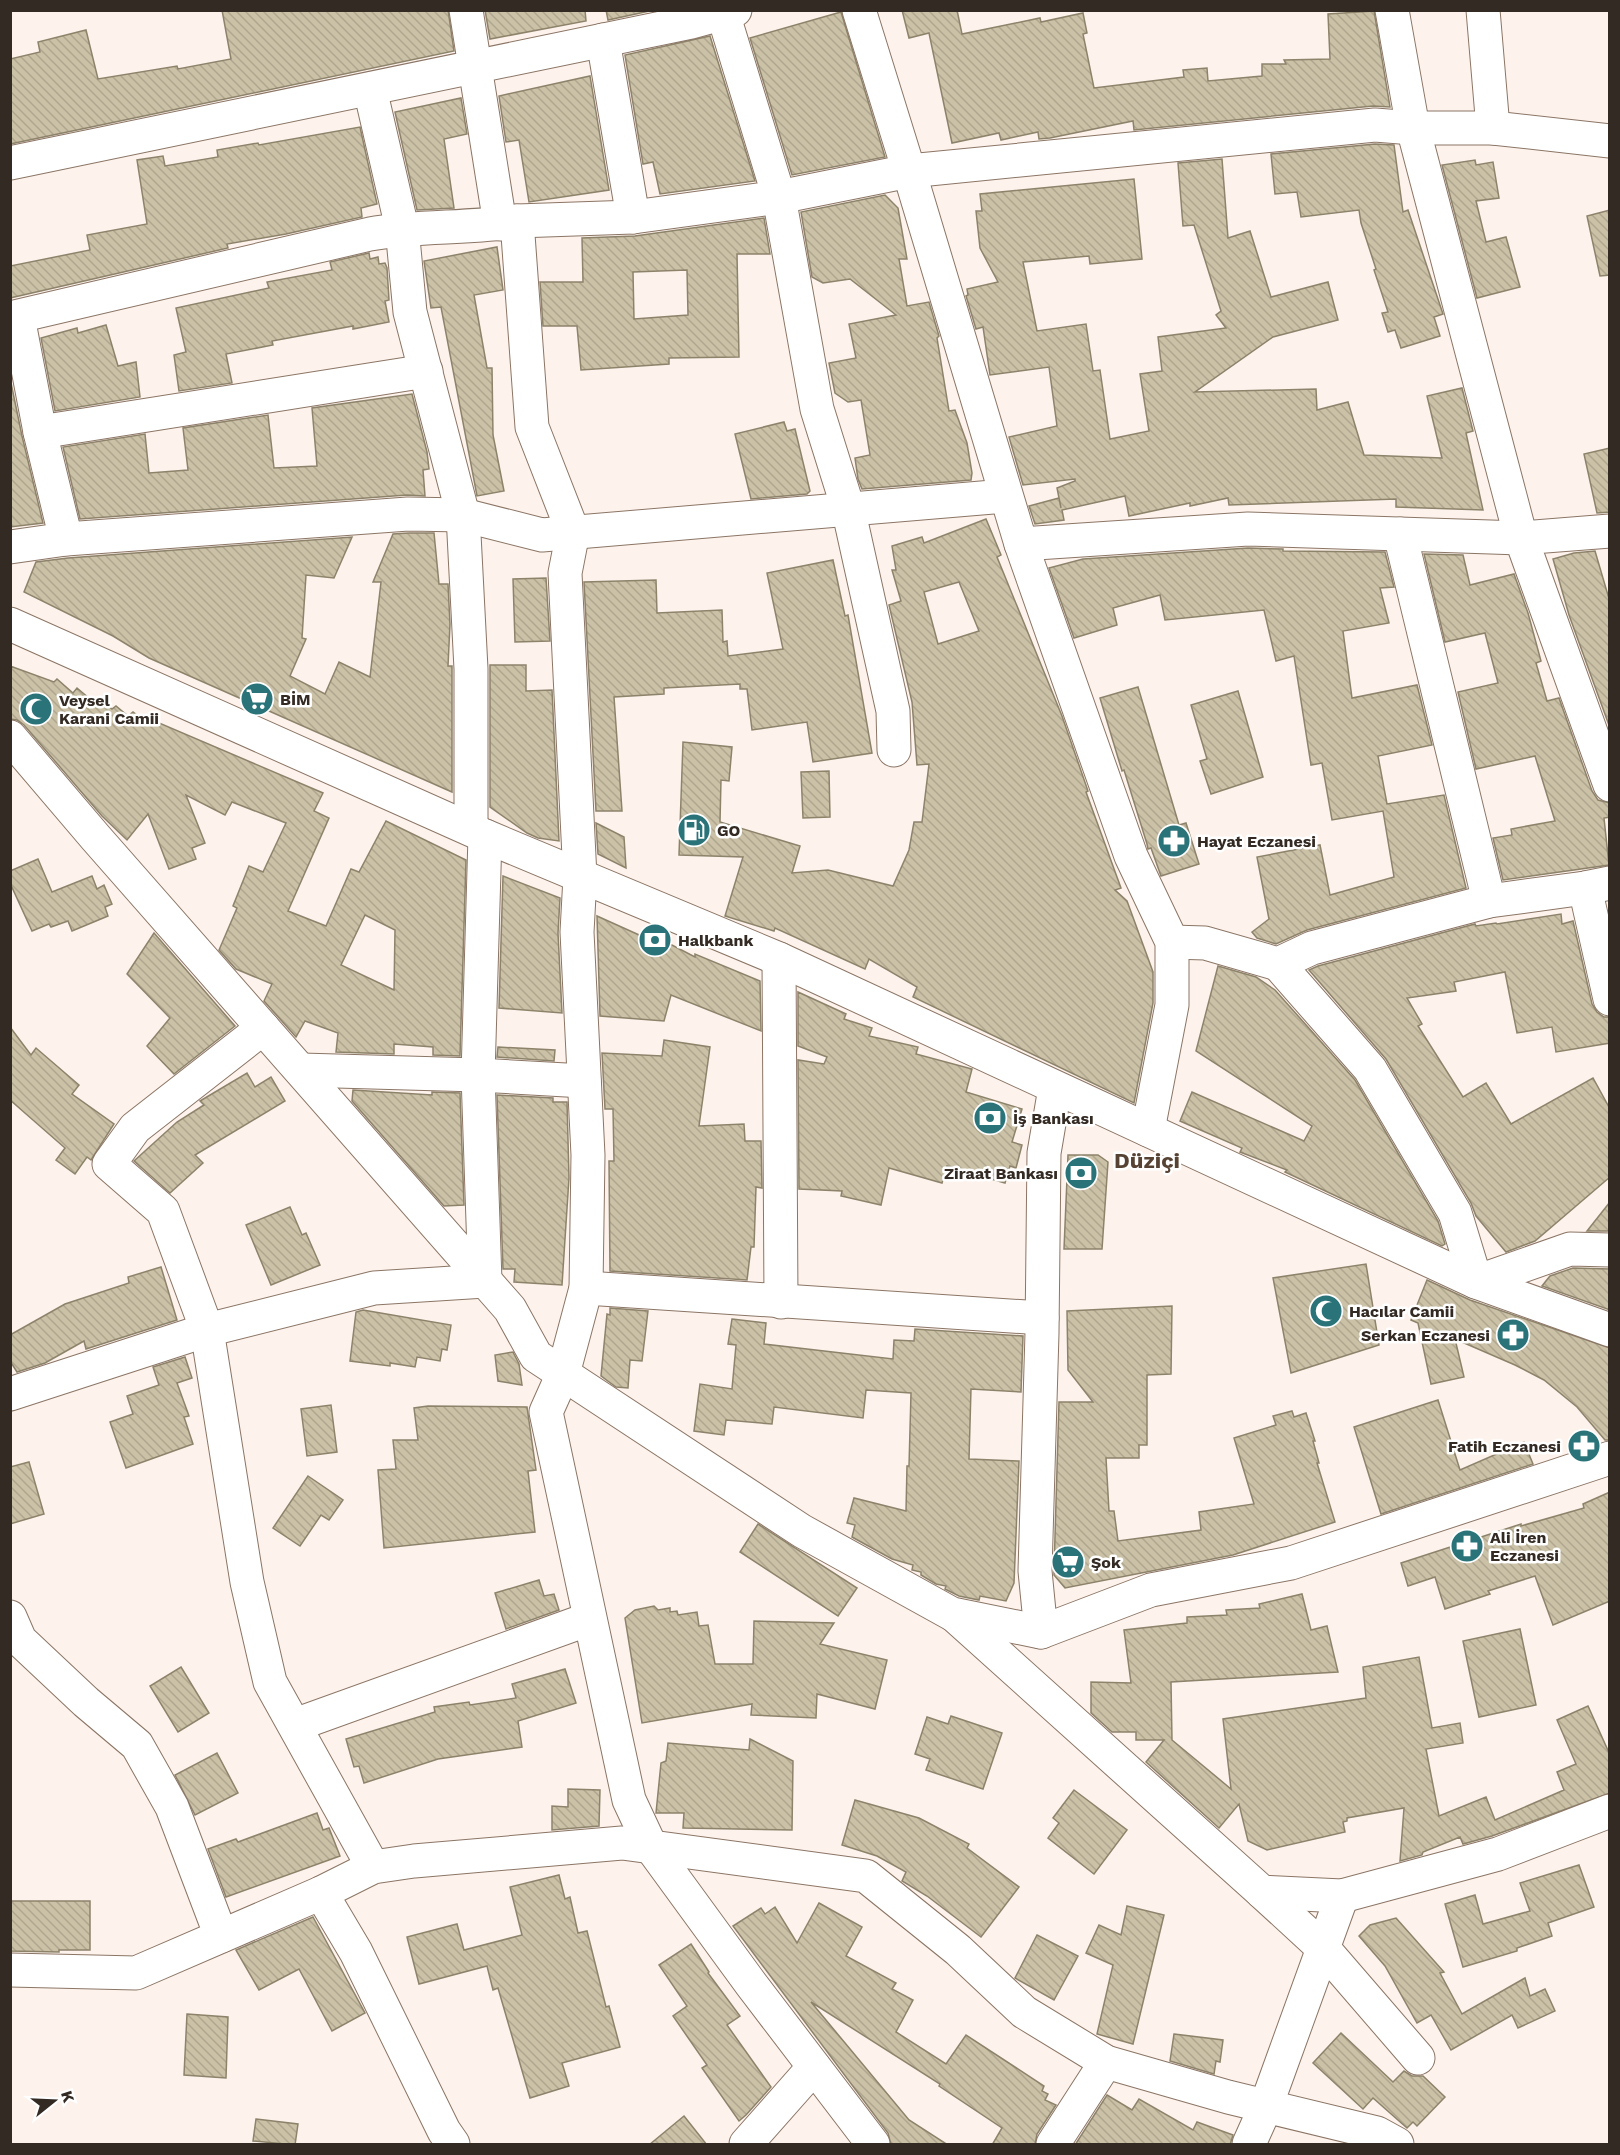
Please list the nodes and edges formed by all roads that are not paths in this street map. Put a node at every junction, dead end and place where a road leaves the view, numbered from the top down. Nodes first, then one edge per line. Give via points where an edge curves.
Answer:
1 (466, 10) edge
2 (859, 10) edge
3 (1392, 10) edge
4 (1483, 10) edge
5 (726, 12) edge
6 (603, 40) junction
7 (475, 67) junction
8 (370, 89) junction
9 (1493, 128) junction
10 (1413, 129) junction
11 (1610, 141) edge
12 (10, 163) edge
13 (909, 171) junction
14 (778, 197) junction
15 (633, 218) junction
16 (508, 222) junction
17 (402, 228) junction
18 (14, 317) edge
19 (426, 371) junction
20 (40, 432) junction
21 (1005, 496) junction
22 (848, 508) junction
23 (463, 515) junction
24 (1610, 531) edge
25 (573, 532) junction
26 (1400, 534) junction
27 (1521, 538) junction
28 (66, 539) junction
29 (1021, 544) junction
30 (10, 547) edge
31 (10, 624) edge
32 (10, 737) edge
33 (894, 750) dead end
34 (1610, 785) edge
35 (478, 832) junction
36 (580, 877) junction
37 (1597, 886) edge
38 (1489, 901) junction
39 (1172, 942) junction
40 (779, 959) junction
41 (1278, 964) junction
42 (1610, 999) edge
43 (263, 1028) junction
44 (301, 1070) junction
45 (478, 1075) junction
46 (584, 1082) junction
47 (1055, 1088) junction
48 (1148, 1130) junction
49 (1610, 1250) edge
50 (485, 1281) junction
51 (1476, 1282) junction
52 (586, 1288) junction
53 (781, 1302) junction
54 (1042, 1318) junction
55 (207, 1330) junction
56 (1610, 1330) edge
57 (563, 1374) junction
58 (10, 1394) edge
59 (1610, 1458) edge
60 (952, 1614) junction
61 (10, 1617) edge
62 (589, 1620) junction
63 (1041, 1632) junction
64 (295, 1725) junction
65 (1610, 1811) edge
66 (651, 1847) junction
67 (372, 1867) junction
68 (1262, 1892) junction
69 (321, 1893) junction
70 (1342, 1896) junction
71 (221, 1936) junction
72 (1323, 1948) junction
73 (10, 1970) edge
74 (1418, 2058) dead end
75 (1106, 2062) junction
76 (814, 2067) junction
77 (1266, 2106) junction
78 (453, 2145) edge
79 (746, 2145) edge
80 (873, 2145) edge
81 (1053, 2145) edge
82 (1249, 2145) edge
83 (1397, 2145) edge

1 - 7 street
2 - 13 street
3 - 10 street
4 - 9 street
5 - 6 street
5 - 14 street
6 - 7 street
6 - 15 street
7 - 8 street
7 - 16 street
8 - 12 street
8 - 17 street
9 - 10 street
9 - 11 street
10 - 13 street via 1375,125
10 - 27 street
13 - 14 street
13 - 21 street
14 - 15 street
14 - 22 street via 817,409
15 - 16 street
16 - 17 street
16 - 25 street via 532,427
17 - 18 street
17 - 19 street via 410,312
18 - 20 street
19 - 20 street
19 - 23 street
20 - 28 street
21 - 22 street
21 - 29 street
22 - 25 street
22 - 33 street via 893,711
23 - 25 street via 542,535
23 - 28 street via 408,514
23 - 35 street
24 - 27 street
25 - 36 street via 565,573
26 - 27 street
26 - 29 street via 1248,530
26 - 38 street
27 - 34 street
28 - 30 street
29 - 39 street via 1131,856
31 - 35 street
32 - 43 street
35 - 36 street
35 - 45 street
36 - 40 street
36 - 46 street via 577,932
37 - 38 street
37 - 42 street
38 - 41 street via 1312,948
39 - 41 street via 1204,943
39 - 48 street via 1172,1005
40 - 47 street
40 - 53 street
41 - 51 street via 1370,1069 1455,1213
43 - 44 street
43 - 55 street via 135,1128 109,1164 163,1211
44 - 45 street
44 - 50 street
45 - 46 street
45 - 50 street
46 - 52 street via 588,1155
47 - 48 street
47 - 54 street via 1044,1153
48 - 51 street
49 - 51 street via 1570,1249
50 - 55 street via 374,1288
50 - 57 street via 510,1309 536,1356
51 - 56 street
52 - 53 street
52 - 57 street
53 - 54 street
54 - 63 street via 1035,1571
55 - 58 street
55 - 64 street via 247,1582 270,1682
57 - 60 street via 802,1531
57 - 62 street via 546,1412
59 - 63 street via 1291,1563 1151,1590
60 - 63 street
60 - 68 street
61 - 71 street via 20,1641 136,1745 172,1807
62 - 64 street
62 - 66 street via 628,1800
64 - 67 street
65 - 70 street via 1498,1854
66 - 67 street via 622,1843
66 - 75 street via 866,1876 958,1950 1024,2012
66 - 76 street
67 - 69 street
68 - 70 street
68 - 72 street
69 - 71 street
69 - 78 street via 357,1952
70 - 72 street
71 - 73 street via 136,1973
72 - 74 street
72 - 77 street
75 - 77 street
75 - 81 street
76 - 79 street
76 - 80 street
77 - 82 street
77 - 83 street via 1377,2133

